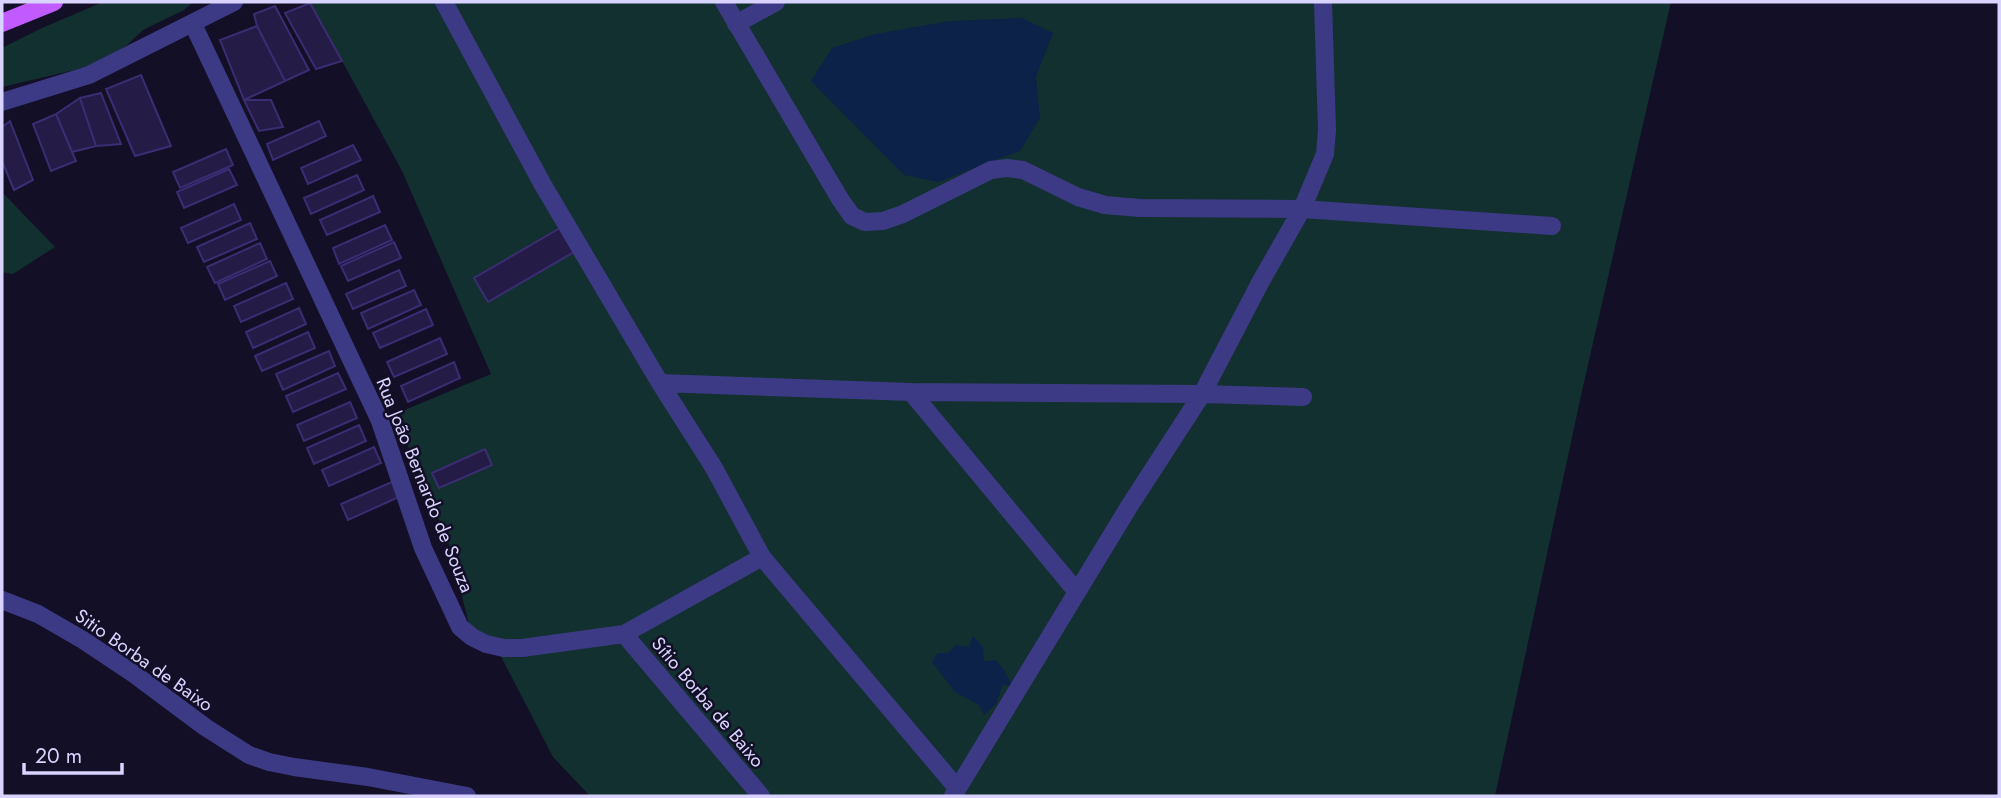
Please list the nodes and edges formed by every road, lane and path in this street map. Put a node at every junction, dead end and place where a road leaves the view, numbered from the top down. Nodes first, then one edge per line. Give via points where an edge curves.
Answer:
1 (54, 2) edge
2 (234, 2) edge
3 (444, 2) edge
4 (724, 2) edge
5 (776, 2) edge
6 (1323, 2) edge
7 (2, 23) edge
8 (193, 24) junction
9 (736, 24) junction
10 (2, 102) edge
11 (1302, 209) junction
12 (1552, 226) dead end
13 (660, 383) junction
14 (911, 392) junction
15 (1202, 394) junction
16 (1303, 397) dead end
17 (762, 557) junction
18 (1077, 592) junction
19 (2, 600) edge
20 (624, 634) junction
21 (955, 792) edge
22 (467, 796) edge
23 (761, 796) edge

1 - 7 main road
2 - 8 street
3 - 13 street via 543,185
4 - 9 street
5 - 9 street
6 - 11 street via 1328,130 1325,154
8 - 10 street via 89,75
8 - 20 street, Rua João Bernardo de Souza via 380,421 423,548 460,627 486,644 504,648
9 - 11 street via 840,199 852,216 864,222 892,218 991,170 1007,168 1023,170 1105,205
11 - 12 street
11 - 15 street
13 - 14 street
13 - 17 street via 714,468
14 - 15 street
14 - 18 street
15 - 16 street
15 - 18 street
17 - 20 street, Rua João Bernardo de Souza
17 - 21 street
18 - 21 street
19 - 22 street, Sitio Borba de Baixo via 83,640 248,755
20 - 23 street, Sítio Borba de Baixo

